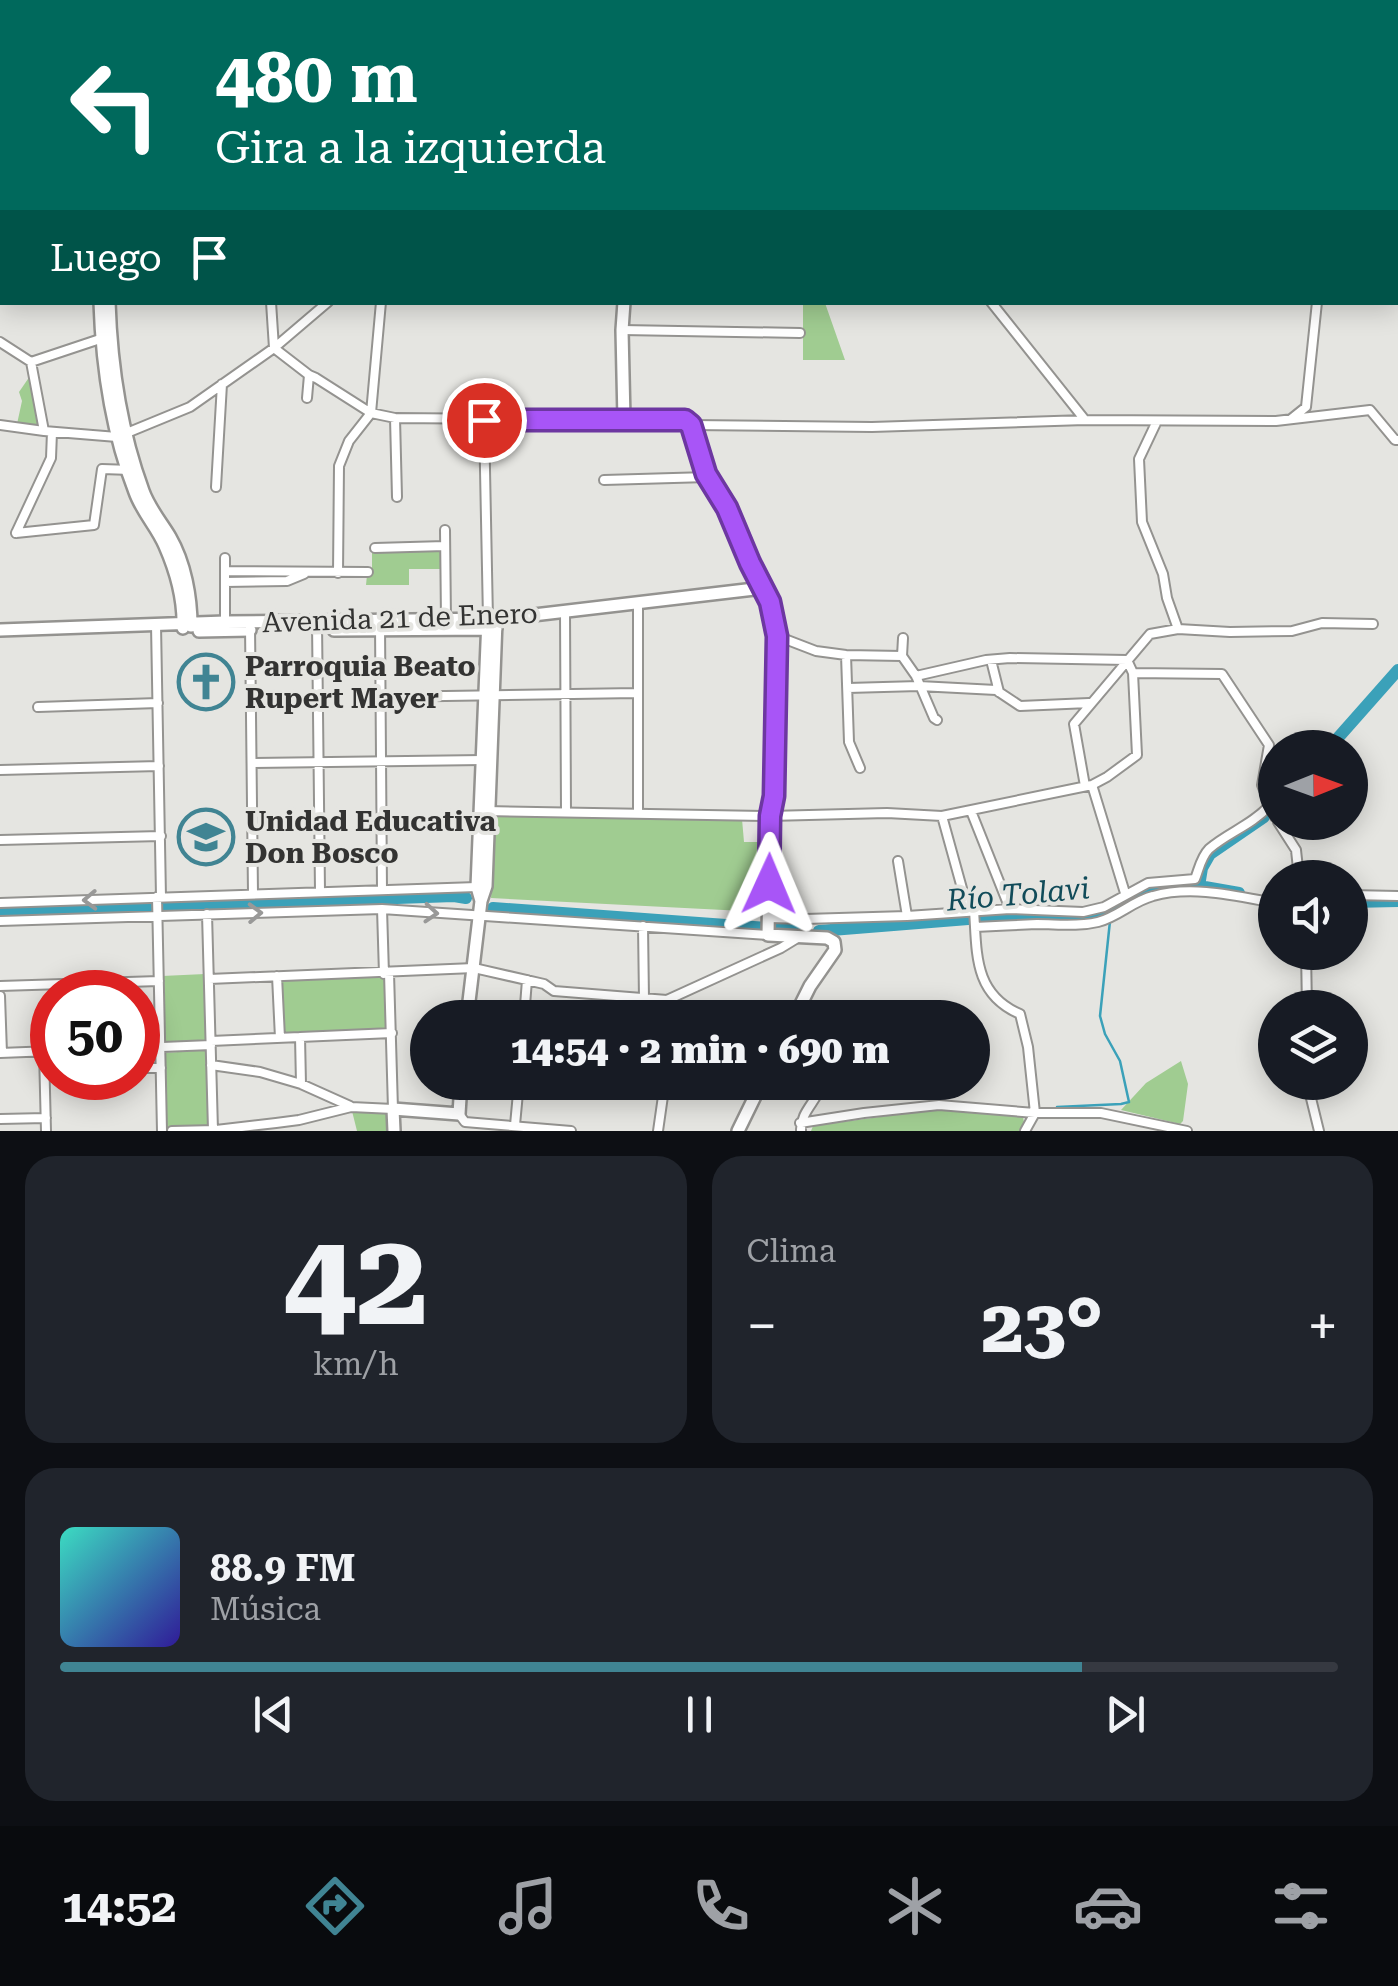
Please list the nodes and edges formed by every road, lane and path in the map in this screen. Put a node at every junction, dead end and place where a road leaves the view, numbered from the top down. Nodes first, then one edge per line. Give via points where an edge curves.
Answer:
1 (101, 305) edge
2 (109, 305) edge
3 (271, 305) edge
4 (324, 305) edge
5 (380, 305) edge
6 (624, 305) edge
7 (993, 305) edge
8 (1317, 305) edge
9 (622, 330) junction
10 (800, 332) dead end
11 (106, 337) junction
12 (0, 342) edge
13 (274, 348) junction
14 (31, 362) junction
15 (308, 375) junction
16 (222, 384) junction
17 (308, 398) dead end
18 (370, 414) junction
19 (395, 418) junction
20 (1291, 419) junction
21 (484, 420) junction
22 (624, 420) junction
23 (1084, 420) junction
24 (1157, 420) junction
25 (0, 424) edge
26 (691, 425) junction
27 (48, 431) junction
28 (121, 436) junction
29 (1398, 440) edge
30 (131, 470) junction
31 (708, 477) junction
32 (604, 480) dead end
33 (216, 486) dead end
34 (397, 497) dead end
35 (445, 530) dead end
36 (446, 546) junction
37 (375, 548) dead end
38 (224, 558) dead end
39 (225, 571) junction
40 (368, 572) dead end
41 (308, 573) junction
42 (338, 573) junction
43 (225, 582) junction
44 (763, 588) junction
45 (638, 602) junction
46 (565, 612) junction
47 (446, 620) junction
48 (492, 624) junction
49 (1372, 624) dead end
50 (156, 625) junction
51 (380, 625) junction
52 (225, 626) junction
53 (187, 627) junction
54 (250, 627) junction
55 (317, 627) junction
56 (0, 630) edge
57 (1178, 630) junction
58 (777, 636) junction
59 (903, 638) dead end
60 (846, 655) junction
61 (902, 656) junction
62 (991, 660) junction
63 (1126, 660) junction
64 (1133, 673) junction
65 (916, 676) junction
66 (919, 686) junction
67 (848, 688) junction
68 (999, 692) junction
69 (637, 693) junction
70 (566, 694) junction
71 (490, 695) junction
72 (380, 697) junction
73 (158, 703) junction
74 (1090, 703) junction
75 (38, 707) dead end
76 (937, 720) dead end
77 (1259, 730) edge
78 (483, 760) junction
79 (318, 762) junction
80 (381, 762) junction
81 (252, 764) junction
82 (159, 766) junction
83 (860, 768) dead end
84 (0, 770) edge
85 (1089, 785) junction
86 (971, 811) junction
87 (566, 812) junction
88 (638, 813) junction
89 (484, 816) junction
90 (770, 816) junction
91 (942, 816) junction
92 (1258, 817) edge
93 (382, 826) junction
94 (161, 836) junction
95 (0, 840) edge
96 (898, 861) dead end
97 (382, 890) junction
98 (320, 892) junction
99 (1126, 893) junction
100 (254, 894) junction
101 (479, 894) junction
102 (1368, 896) edge
103 (1398, 896) edge
104 (160, 897) junction
105 (1258, 900) edge
106 (0, 903) edge
107 (1010, 908) junction
108 (382, 909) junction
109 (972, 910) junction
110 (207, 914) junction
111 (480, 915) junction
112 (158, 916) junction
113 (907, 916) junction
114 (769, 918) junction
115 (805, 920) junction
116 (0, 921) edge
117 (643, 926) junction
118 (975, 927) junction
119 (768, 934) junction
120 (802, 937) junction
121 (474, 968) junction
122 (159, 970) edge
123 (387, 974) junction
124 (277, 976) junction
125 (209, 979) junction
126 (528, 980) junction
127 (30, 985) edge
128 (0, 986) edge
129 (0, 996) edge
130 (469, 1000) edge
131 (526, 1000) edge
132 (644, 1000) joint
133 (667, 1000) edge
134 (803, 1000) edge
135 (392, 1033) junction
136 (300, 1037) junction
137 (280, 1038) junction
138 (211, 1043) junction
139 (160, 1047) joint
140 (30, 1052) edge
141 (1, 1053) edge
142 (212, 1065) junction
143 (161, 1068) joint
144 (300, 1084) junction
145 (47, 1100) edge
146 (460, 1100) edge
147 (517, 1100) edge
148 (663, 1100) edge
149 (753, 1100) edge
150 (813, 1100) edge
151 (1311, 1100) edge
152 (352, 1106) junction
153 (393, 1109) junction
154 (1035, 1113) junction
155 (458, 1114) junction
156 (22, 1118) junction
157 (46, 1118) junction
158 (0, 1119) edge
159 (515, 1125) junction
160 (800, 1127) edge
161 (215, 1130) edge
162 (22, 1131) edge
163 (46, 1131) edge
164 (162, 1131) edge
165 (172, 1131) edge
166 (394, 1131) edge
167 (571, 1131) edge
168 (658, 1131) edge
169 (738, 1131) edge
170 (1025, 1131) edge
171 (1187, 1131) edge
172 (1319, 1131) edge

1 - 11 main road
2 - 11 main road
3 - 13 street
4 - 13 street
5 - 18 street
6 - 9 main road
7 - 23 street
8 - 20 street via 1306,407
9 - 10 street
9 - 22 main road
11 - 14 street
11 - 28 main road
12 - 14 street
13 - 15 street
13 - 16 street
14 - 27 street
15 - 17 street
15 - 18 street
16 - 28 street via 190,408
16 - 33 street
18 - 19 street
18 - 42 street via 339,466
19 - 21 street
19 - 34 street
20 - 24 street
20 - 29 street via 1370,410
21 - 22 street
21 - 48 street
22 - 26 main road
23 - 24 street
23 - 26 street via 872,428
24 - 57 street via 1139,459 1142,522
25 - 27 street
26 - 31 main road
27 - 28 street
27 - 30 street via 50,458 16,534 94,525 102,470
28 - 30 main road
30 - 53 main road via 172,540 188,587
31 - 32 street
31 - 44 main road
35 - 36 street
36 - 37 street
36 - 47 street
38 - 39 street
39 - 41 street
39 - 43 street
40 - 42 street
41 - 42 street
41 - 43 street via 288,581
43 - 52 street
44 - 45 main road, Avenida 21 de Enero
44 - 58 main road
45 - 46 main road, Avenida 21 de Enero
45 - 69 street
46 - 48 main road, Avenida 21 de Enero
46 - 70 street
47 - 48 main road, Avenida 21 de Enero
47 - 51 main road, Avenida 21 de Enero
48 - 51 main road, Avenida 21 de Enero
48 - 71 main road
49 - 57 street
50 - 53 main road, Avenida 21 de Enero
50 - 56 main road, Avenida 21 de Enero
50 - 73 street
51 - 55 main road, Avenida 21 de Enero
51 - 72 street
52 - 53 main road, Avenida 21 de Enero
52 - 54 main road, Avenida 21 de Enero
54 - 55 main road, Avenida 21 de Enero
54 - 81 street
55 - 79 street
57 - 63 street via 1150,634
58 - 60 street via 816,652
58 - 90 main road
59 - 61 street
60 - 61 street
60 - 67 street
61 - 65 street
62 - 63 street
62 - 65 street
62 - 68 street
63 - 64 street
63 - 74 street
64 - 77 street via 1222,674
64 - 85 street via 1138,755
65 - 66 street
66 - 67 street
66 - 68 street
66 - 76 street
67 - 83 street via 849,742
68 - 74 street via 1020,706
69 - 70 street
69 - 88 street
70 - 71 street
70 - 87 street
71 - 72 street
71 - 78 main road
71 - 89 main road
72 - 80 street
73 - 75 street
73 - 82 street
74 - 85 street via 1074,724
78 - 80 street
78 - 89 main road
79 - 80 street
79 - 81 street
79 - 98 street
80 - 93 street
81 - 100 street
82 - 84 street
82 - 94 street
85 - 86 street
85 - 99 street
86 - 91 street
86 - 107 street
87 - 88 street
87 - 89 street
88 - 90 street
89 - 93 street
89 - 101 main road
90 - 91 street
90 - 114 main road
91 - 109 street
92 - 99 street via 1208,850 1195,879 1148,882
93 - 97 street
94 - 95 street
94 - 104 street
96 - 113 street
97 - 98 street
97 - 101 street
98 - 100 street
99 - 107 street via 1083,912
100 - 104 street
101 - 111 main road
102 - 103 street
104 -> 106 street
104 - 112 street
105 - 118 street via 1170,893 1096,922
107 - 109 street
110 -> 108 street
108 -> 111 street
108 - 123 street
109 - 113 street
109 - 118 street
110 - 112 street
110 - 125 street
111 - 117 street
111 - 121 main road
112 - 116 street
112 - 122 street
113 - 115 street
114 - 115 street
114 - 119 main road
115 - 120 street
117 - 119 street
117 - 132 street
118 - 154 street via 980,972 1003,1006 1020,1014
119 - 120 main road
120 - 133 street
120 - 134 main road via 827,938 835,950
121 - 123 street
121 - 126 street
121 - 130 main road
123 - 124 street
123 - 135 street
124 - 125 street
124 - 137 street
125 - 138 street
126 - 131 street
126 - 132 street via 554,991
127 - 128 street
129 - 141 street
135 - 136 street
135 - 153 street
136 - 137 street
136 - 144 street
137 - 138 street
138 - 139 street
138 - 142 street
139 - 143 street
140 - 141 street
142 - 144 street
142 - 161 street
143 - 164 street
144 - 152 street
145 - 157 street
146 - 155 main road
147 - 159 street
148 - 168 street
149 - 169 main road
150 - 160 street
151 - 172 street
152 - 153 street
152 - 161 street
153 - 155 main road
153 - 166 main road
154 - 160 street via 939,1105
154 - 170 street
154 - 171 street via 1101,1113
155 - 159 street via 464,1122
156 - 157 street
156 - 158 street
156 - 162 street
157 - 163 street
159 - 167 street
161 - 165 street

